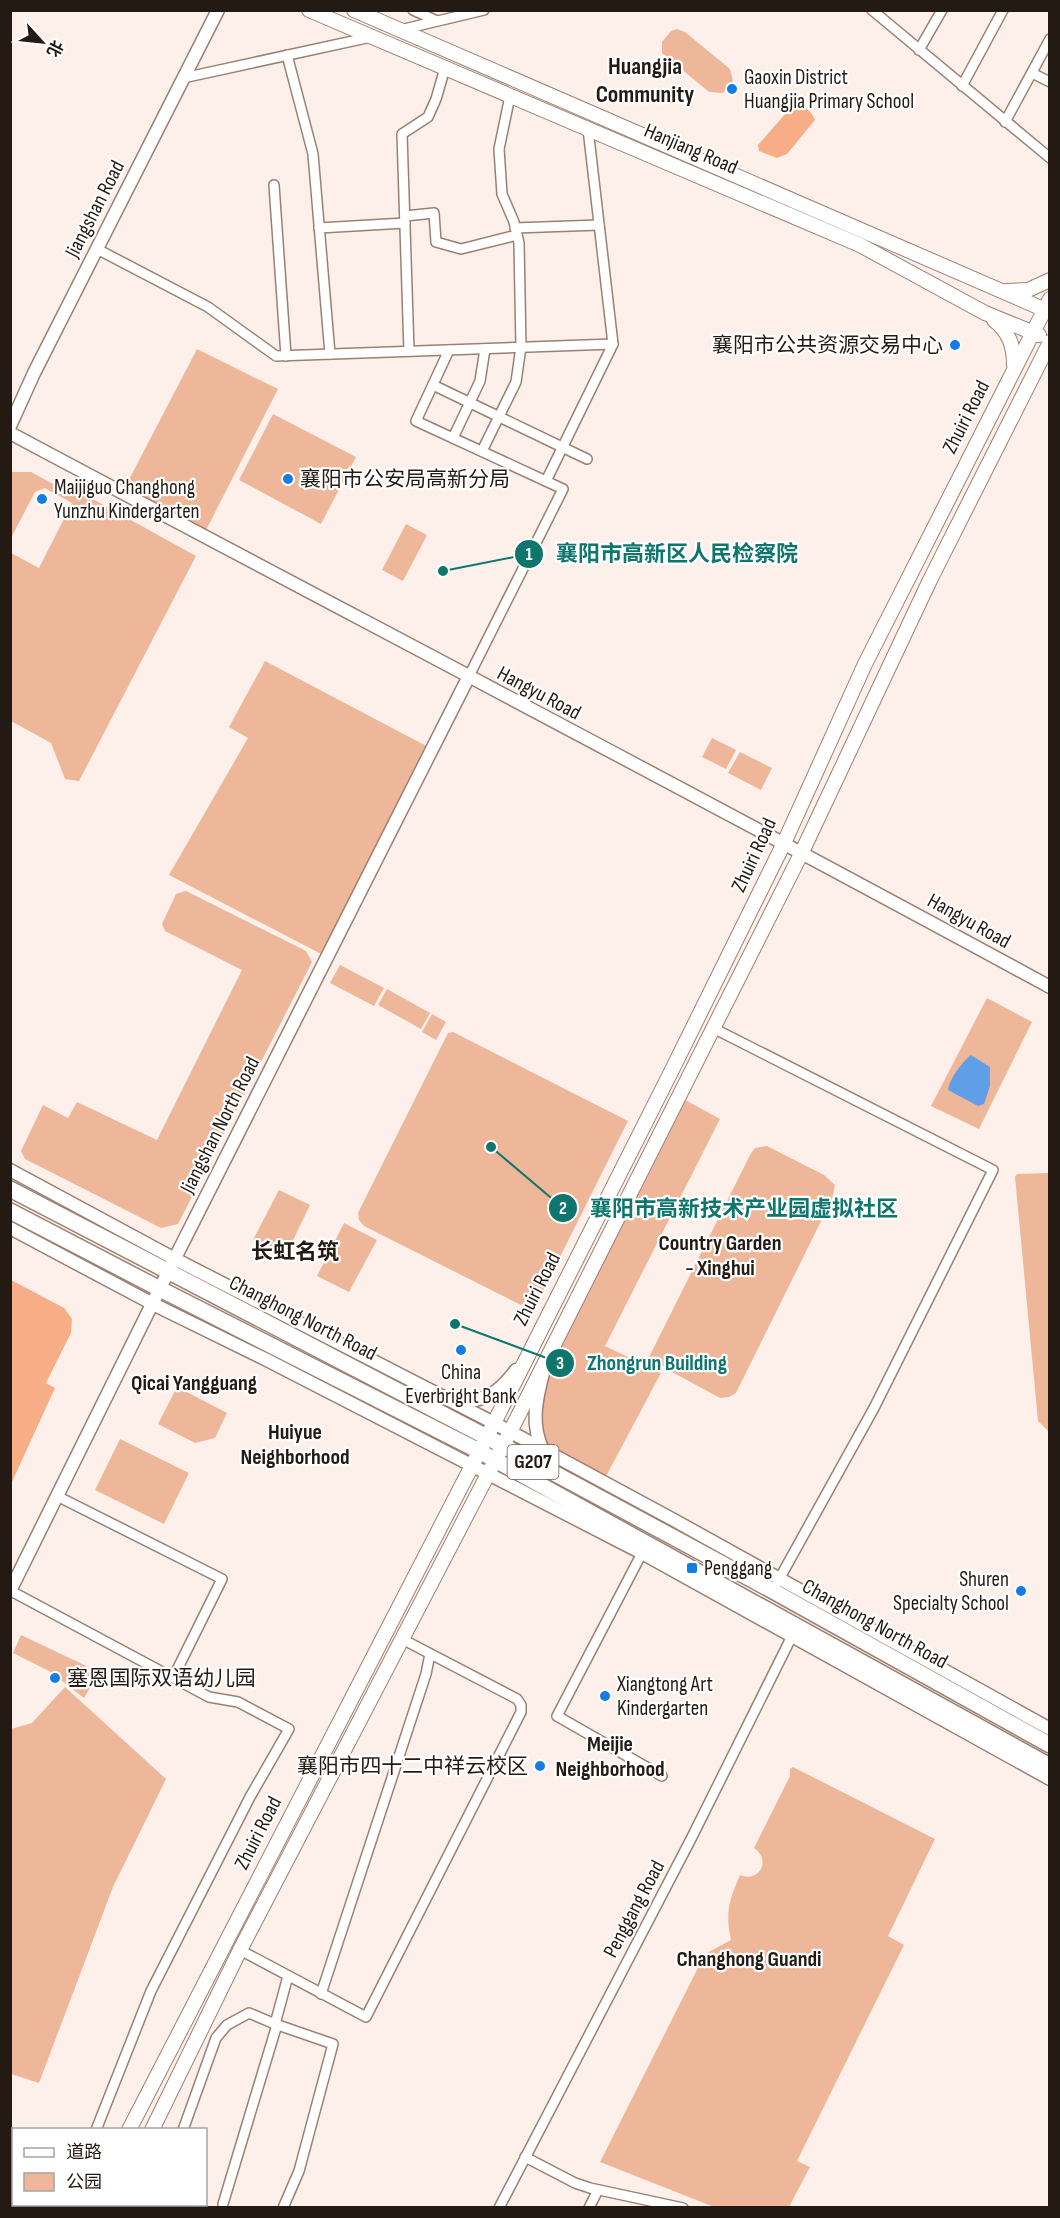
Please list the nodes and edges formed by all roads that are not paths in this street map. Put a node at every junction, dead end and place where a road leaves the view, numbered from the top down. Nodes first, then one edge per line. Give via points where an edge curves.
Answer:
1 (218, 10) edge
2 (309, 10) edge
3 (354, 10) edge
4 (484, 10) edge
5 (872, 10) edge
6 (942, 10) edge
7 (1003, 10) edge
8 (416, 11) edge
9 (449, 15) edge
10 (884, 15) edge
11 (437, 21) junction
12 (400, 30) junction
13 (371, 37) junction
14 (1050, 39) edge
15 (919, 50) junction
16 (287, 55) junction
17 (445, 68) junction
18 (1032, 72) junction
19 (183, 78) junction
20 (1050, 82) edge
21 (962, 86) junction
22 (510, 96) junction
23 (1005, 122) junction
24 (588, 129) junction
25 (1049, 157) edge
26 (274, 185) dead end
27 (405, 220) junction
28 (599, 225) junction
29 (319, 228) junction
30 (516, 232) junction
31 (97, 249) junction
32 (1050, 280) edge
33 (1000, 291) junction
34 (1048, 307) edge
35 (985, 313) junction
36 (1032, 333) junction
37 (1050, 341) edge
38 (613, 344) junction
39 (521, 347) junction
40 (485, 349) junction
41 (449, 350) junction
42 (409, 351) junction
43 (330, 354) junction
44 (286, 356) junction
45 (1050, 359) edge
46 (1014, 369) junction
47 (1033, 375) junction
48 (433, 385) junction
49 (469, 404) junction
50 (499, 417) junction
51 (10, 426) edge
52 (10, 433) edge
53 (453, 438) junction
54 (563, 448) junction
55 (482, 451) junction
56 (587, 459) dead end
57 (546, 481) junction
58 (468, 678) junction
59 (784, 843) junction
60 (802, 852) junction
61 (1050, 987) edge
62 (713, 1028) junction
63 (10, 1170) edge
64 (10, 1189) edge
65 (10, 1211) edge
66 (10, 1228) edge
67 (171, 1265) junction
68 (160, 1289) junction
69 (153, 1304) junction
70 (529, 1352) junction
71 (547, 1357) junction
72 (454, 1402) junction
73 (421, 1403) junction
74 (494, 1423) junction
75 (506, 1438) junction
76 (482, 1444) junction
77 (542, 1449) junction
78 (495, 1459) junction
79 (471, 1466) junction
80 (487, 1474) junction
81 (579, 1486) junction
82 (57, 1496) junction
83 (642, 1553) junction
84 (776, 1585) junction
85 (11, 1591) edge
86 (795, 1631) junction
87 (402, 1639) junction
88 (430, 1654) junction
89 (173, 1678) junction
90 (1050, 1729) edge
91 (1050, 1745) edge
92 (1050, 1766) edge
93 (662, 1776) dead end
94 (1050, 1779) edge
95 (240, 1950) junction
96 (288, 1976) junction
97 (321, 1994) junction
98 (275, 2024) junction
99 (97, 2128) edge
100 (130, 2128) edge
101 (153, 2128) edge
102 (184, 2128) edge
103 (525, 2157) junction
104 (598, 2190) junction
105 (223, 2204) dead end
106 (283, 2208) edge
107 (499, 2208) edge
108 (589, 2208) edge
109 (683, 2208) edge

1 - 19 street, Jiangshan Road
2 - 13 main road, Hanjiang Road
3 - 12 main road, Hanjiang Road
4 - 9 street
5 - 10 street
6 - 15 street
7 - 21 street
8 - 11 street
9 - 11 street
10 - 15 street
11 - 12 street
12 - 33 main road, Hanjiang Road
13 - 16 street
13 - 17 main road, Hanjiang Road
14 - 18 street
15 - 21 street
16 - 19 street
16 - 29 street via 313,154
17 - 22 main road, Hanjiang Road
17 - 27 street via 428,117 402,134
18 - 20 street
18 - 23 street
19 - 31 street, Jiangshan Road
21 - 23 street
22 - 24 main road, Hanjiang Road
22 - 30 street via 499,149 502,194
23 - 25 street
24 - 28 street
24 - 35 main road, Hanjiang Road via 860,245
26 - 44 street
27 - 29 street
27 - 30 street via 434,213 436,242 461,249
27 - 42 street
28 - 30 street
28 - 38 street
29 - 43 street
30 - 39 street
31 - 44 street via 208,307 276,357
31 - 51 street, Jiangshan Road
32 - 33 main road via 1028,290
33 - 34 main road, Hanjiang Road
34 - 36 main road, Zhuiri Road
35 - 36 main road, Hanjiang Road
35 - 46 main road via 1004,328 1014,352
36 - 37 main road, Hanjiang Road
36 - 46 main road, Zhuiri Road
37 - 47 main road, Zhuiri Road
38 - 39 street
38 - 54 street
39 - 40 street
39 - 50 street via 516,382
40 - 41 street
40 - 49 street via 480,381
41 - 42 street
41 - 48 street
42 - 43 street
43 - 44 street
45 - 47 main road
46 - 59 main road, Zhuiri Road via 865,664
47 - 60 main road, Zhuiri Road via 930,580
48 - 49 street
48 - 53 street via 416,421
49 - 50 street
49 - 53 street
50 - 54 street
50 - 55 street
52 - 58 street, Hangyu Road
53 - 55 street
54 - 56 street
54 - 57 street
55 - 57 street
57 - 58 street via 563,489
58 - 59 street, Hangyu Road
58 - 67 street, Jiangshan North Road
59 - 60 street, Hangyu Road
59 - 70 main road, Zhuiri Road
60 - 61 street, Hangyu Road
60 - 62 main road, Zhuiri Road
62 - 71 main road, Zhuiri Road
62 - 84 street via 993,1170 874,1408
63 - 67 street
64 - 67 highway, Changhong North Road / G207
65 - 68 highway, Changhong North Road / G207
66 - 69 street
67 - 68 street, Jiangshan North Road
67 - 72 street
67 - 73 highway, Changhong North Road / G207
68 - 69 street, Jiangshan North Road
68 - 76 highway, Changhong North Road / G207
69 - 79 street
69 - 82 street, Jiangshan North Road
70 - 72 street via 505,1385 488,1398
70 - 74 main road, Zhuiri Road
71 - 75 main road, Zhuiri Road
71 - 77 street via 535,1404
72 - 73 street
72 - 74 street
73 - 76 highway, Changhong North Road / G207
74 - 75 street
74 - 76 main road, Zhuiri Road
75 - 76 highway, Changhong North Road / G207
75 - 77 street
75 - 78 main road, Zhuiri Road
75 - 81 highway, Changhong North Road / G207
76 - 78 highway, Changhong North Road / G207
76 - 79 main road, Zhuiri Road
77 - 81 street via 549,1461
77 - 84 street
78 - 80 main road, Zhuiri Road
78 - 86 highway, Changhong North Road / G207
79 - 80 street
79 - 100 main road, Zhuiri Road
80 - 83 street
80 - 87 main road, Zhuiri Road
81 - 84 highway, Changhong North Road / G207
82 - 85 street, Jiangshan North Road
82 - 89 street via 222,1579
83 - 86 street
83 - 93 street via 557,1716
84 - 90 street
84 - 91 highway, Changhong North Road / G207
85 - 89 street
86 - 92 highway, Changhong North Road / G207
86 - 94 street
86 - 103 street, Penggang Road
87 - 88 street
87 - 95 main road, Zhuiri Road
88 - 97 street
88 - 97 street via 517,1699 521,1712 366,2017
89 - 99 street via 209,1697 238,1702 289,1729 151,1991
95 - 96 street
95 - 101 main road, Zhuiri Road
96 - 97 street
96 - 98 street
98 - 102 street via 249,2013 227,2025 216,2038
98 - 105 street
98 - 106 street via 333,2043 299,2171
103 - 104 street via 575,2183
103 - 107 street, Penggang Road
104 - 108 street
104 - 109 street

